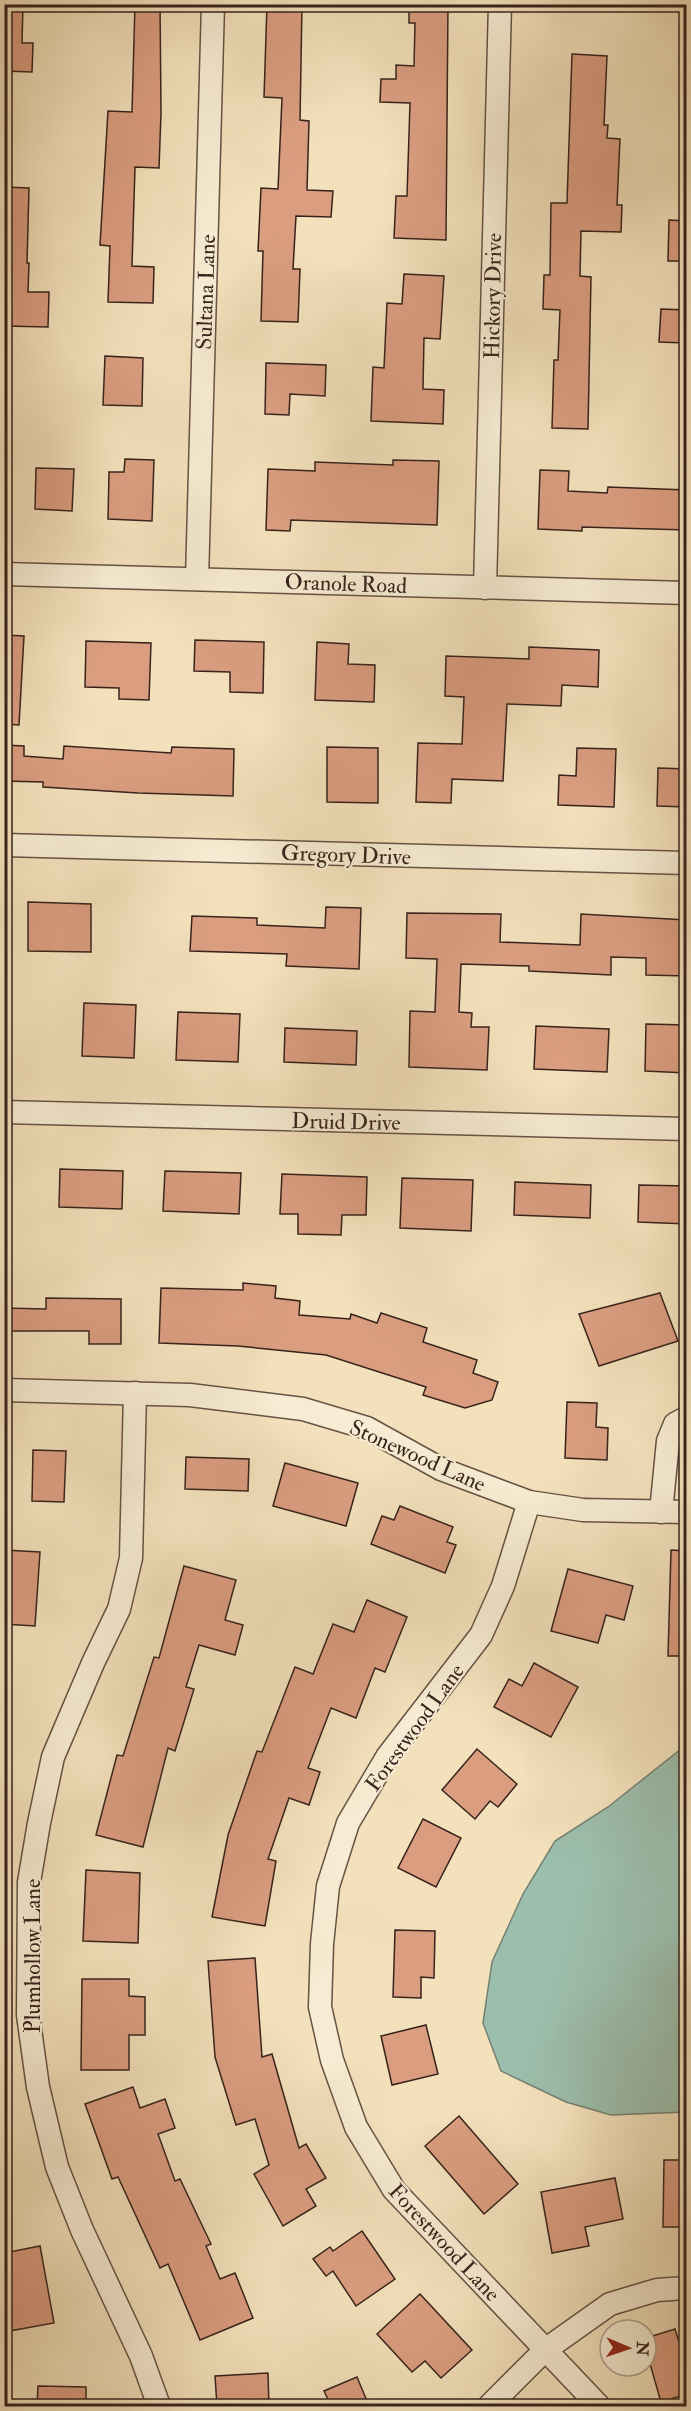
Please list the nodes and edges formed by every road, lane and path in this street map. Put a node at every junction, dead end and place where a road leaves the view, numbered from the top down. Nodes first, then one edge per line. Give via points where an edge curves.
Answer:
1 (213, 4) edge
2 (500, 4) edge
3 (4, 574) edge
4 (197, 579) junction
5 (485, 588) junction
6 (687, 594) edge
7 (4, 845) edge
8 (687, 863) edge
9 (4, 1112) edge
10 (687, 1129) edge
11 (4, 1390) edge
12 (135, 1393) junction
13 (687, 1418) edge
14 (529, 1502) junction
15 (661, 1512) junction
16 (687, 1512) edge
17 (687, 2288) edge
18 (546, 2349) junction
19 (159, 2406) edge
20 (489, 2406) edge
21 (599, 2406) edge

1 - 4 street, Sultana Lane
2 - 5 street, Hickory Drive
3 - 4 street, Oranole Road
4 - 5 street, Oranole Road
5 - 6 street, Oranole Road
7 - 8 street, Gregory Drive
9 - 10 street, Druid Drive
11 - 12 street, Stonewood Lane
12 - 14 street, Stonewood Lane via 200,1396 303,1409 367,1428 441,1469
12 - 19 street, Plumhollow Lane via 131,1558 119,1609 53,1757 29,1882 28,2016 38,2087 57,2167 141,2356
13 - 15 street via 675,1424 668,1441
14 - 15 street, Stonewood Lane via 583,1510
14 - 18 street, Forestwood Lane via 503,1586 481,1635 387,1757 348,1823 328,1886 321,1944 320,2007 332,2061 356,2127 394,2190
15 - 16 street, Stonewood Lane
17 - 18 street via 657,2290 609,2304
18 - 20 street
18 - 21 street, Forestwood Lane

